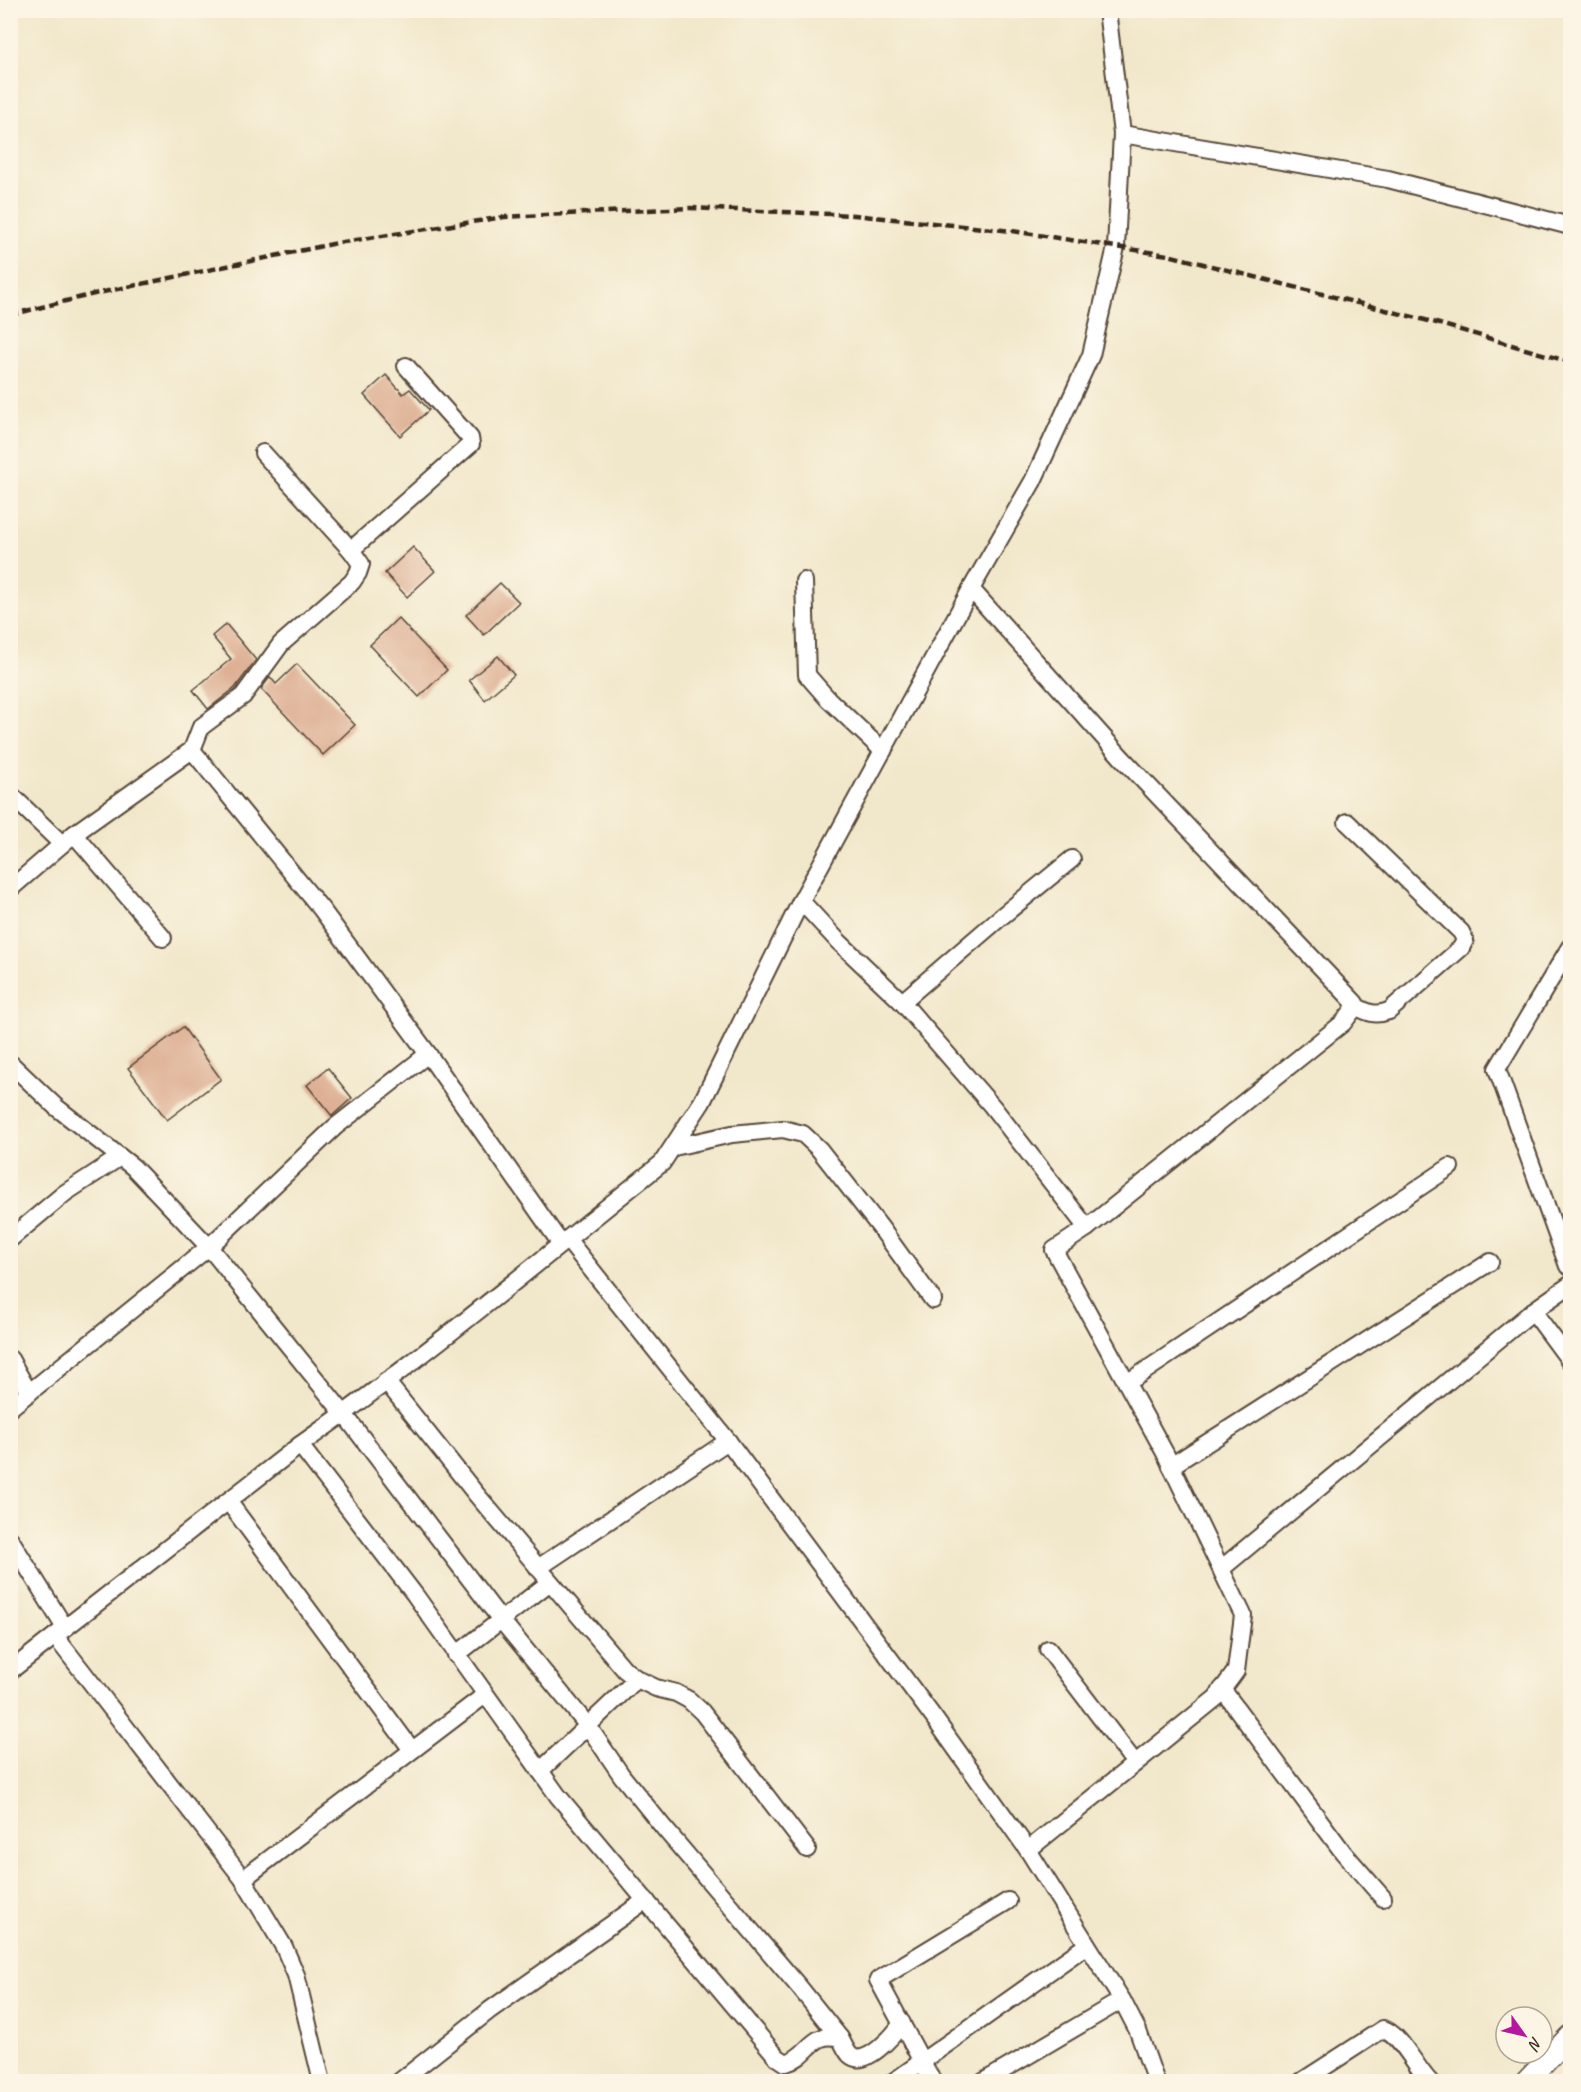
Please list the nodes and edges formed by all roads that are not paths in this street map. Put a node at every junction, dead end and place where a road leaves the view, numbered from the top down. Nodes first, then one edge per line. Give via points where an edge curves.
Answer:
1 (1107, 10) edge
2 (1122, 134) junction
3 (1570, 226) edge
4 (406, 366) dead end
5 (263, 453) dead end
6 (351, 550) junction
7 (804, 581) dead end
8 (971, 589) junction
9 (192, 750) junction
10 (883, 751) junction
11 (10, 794) edge
12 (1347, 822) dead end
13 (68, 839) junction
14 (1072, 859) dead end
15 (10, 889) edge
16 (801, 901) junction
17 (163, 938) dead end
18 (1570, 947) edge
19 (902, 1002) junction
20 (1356, 1006) junction
21 (428, 1054) junction
22 (11, 1064) edge
23 (674, 1147) junction
24 (120, 1157) junction
25 (1450, 1167) dead end
26 (1086, 1228) junction
27 (10, 1239) edge
28 (564, 1241) junction
29 (209, 1247) junction
30 (1490, 1262) dead end
31 (1569, 1265) edge
32 (1570, 1285) edge
33 (933, 1300) dead end
34 (1533, 1311) junction
35 (10, 1359) edge
36 (1570, 1361) edge
37 (387, 1381) junction
38 (1127, 1383) junction
39 (28, 1393) junction
40 (10, 1408) edge
41 (344, 1414) junction
42 (728, 1441) junction
43 (300, 1445) junction
44 (1171, 1466) junction
45 (228, 1501) junction
46 (10, 1539) edge
47 (538, 1568) junction
48 (1221, 1569) junction
49 (550, 1582) junction
50 (501, 1620) junction
51 (60, 1632) junction
52 (1048, 1649) dead end
53 (456, 1654) junction
54 (10, 1671) edge
55 (637, 1679) junction
56 (1222, 1689) junction
57 (485, 1695) junction
58 (588, 1726) junction
59 (412, 1750) junction
60 (1135, 1763) junction
61 (540, 1771) junction
62 (807, 1849) dead end
63 (1028, 1850) junction
64 (243, 1879) junction
65 (1383, 1898) dead end
66 (646, 1900) junction
67 (1008, 1900) dead end
68 (1087, 1945) junction
69 (1122, 2000) junction
70 (902, 2023) junction
71 (1570, 2036) edge
72 (840, 2038) junction
73 (922, 2060) junction
74 (322, 2082) edge
75 (399, 2082) edge
76 (893, 2082) edge
77 (933, 2082) edge
78 (983, 2082) edge
79 (1156, 2082) edge
80 (1301, 2082) edge
81 (1430, 2082) edge
82 (1526, 2082) edge

1 - 2 street
2 - 3 street via 1388,179
2 - 8 street via 1116,247 1091,355 1034,482
4 - 6 street via 470,438 471,444
5 - 6 street
6 - 9 street via 361,564 352,582 281,644 243,696 201,727
7 - 10 street via 807,675
8 - 10 street
8 - 20 street via 1122,758
9 - 13 street
9 - 21 street via 322,909
10 - 16 street
11 - 13 street
12 - 20 street via 1465,940 1461,948 1389,1011 1371,1014
13 - 15 street
13 - 17 street
14 - 19 street
16 - 19 street
16 - 23 street via 702,1102
18 - 31 street via 1497,1069
19 - 26 street via 992,1106
20 - 26 street via 1343,1023
21 - 28 street
21 - 29 street via 335,1127
22 - 24 street via 56,1107
23 - 28 street via 662,1163
23 - 33 street via 732,1134 783,1129 803,1134 819,1149
24 - 27 street via 65,1193
24 - 29 street via 151,1183
25 - 38 street
26 - 38 street via 1054,1250
28 - 37 street
28 - 42 street
29 - 39 street
29 - 41 street
30 - 44 street
31 - 32 street
32 - 34 street
34 - 36 street
34 - 48 street
35 - 39 street
37 - 41 street
37 - 47 street
38 - 44 street
39 - 40 street
41 - 43 street
41 - 50 street
42 - 47 street
42 - 63 street
43 - 45 street
43 - 53 street
44 - 48 street
45 - 51 street
45 - 59 street
46 - 51 street
47 - 49 street
48 - 56 street via 1243,1615 1236,1671
49 - 50 street
49 - 55 street
50 - 53 street
50 - 58 street
51 - 54 street
51 - 64 street
52 - 60 street
53 - 57 street
55 - 58 street
55 - 62 street via 676,1693 702,1712
56 - 60 street
56 - 65 street via 1343,1852
57 - 59 street
57 - 61 street
58 - 61 street
58 - 72 street via 622,1776
59 - 64 street
60 - 63 street
61 - 66 street
63 - 68 street
64 - 74 street via 284,1947 296,1975
66 - 72 street via 777,2057 786,2063 795,2061 822,2037
66 - 75 street via 490,2010
67 - 70 street via 878,1980
68 - 69 street
68 - 73 street
69 - 78 street
69 - 79 street
70 - 72 street via 888,2040 859,2059 850,2056
70 - 73 street
71 - 82 street
73 - 76 street
73 - 77 street
80 - 81 street via 1383,2029 1396,2036

